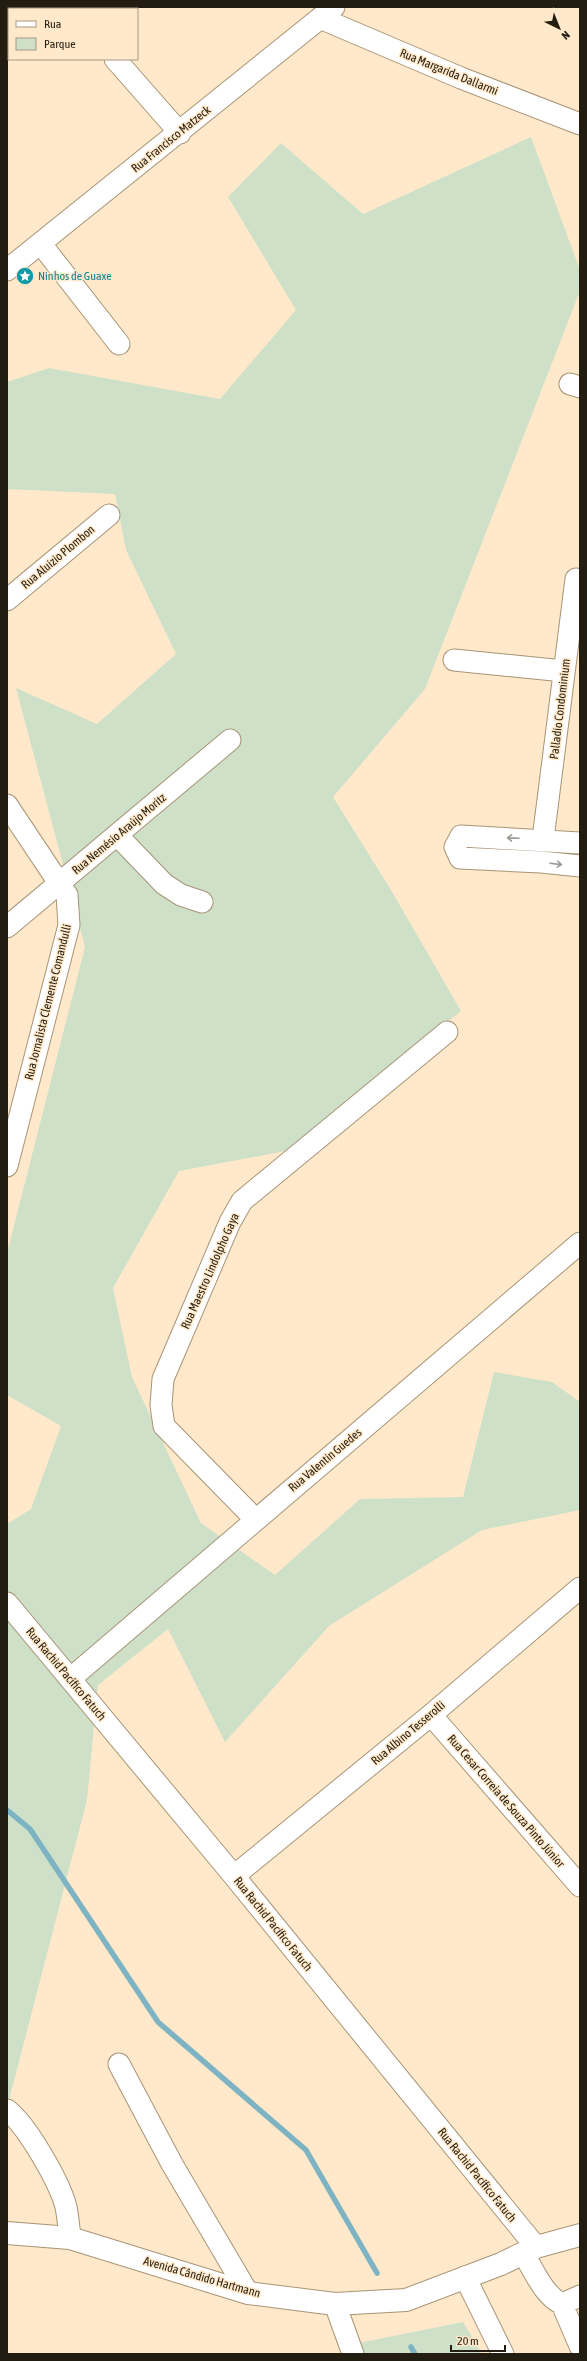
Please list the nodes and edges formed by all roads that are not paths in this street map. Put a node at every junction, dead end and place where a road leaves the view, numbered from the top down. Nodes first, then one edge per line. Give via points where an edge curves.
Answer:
1 (327, 13) edge
2 (117, 60) edge
3 (580, 124) edge
4 (180, 132) junction
5 (41, 244) junction
6 (7, 270) edge
7 (119, 344) dead end
8 (109, 515) dead end
9 (576, 579) dead end
10 (7, 600) edge
11 (454, 660) dead end
12 (564, 671) junction
13 (230, 740) dead end
14 (7, 805) edge
15 (117, 835) junction
16 (543, 839) junction
17 (580, 842) edge
18 (580, 866) edge
19 (60, 883) junction
20 (202, 902) dead end
21 (7, 927) edge
22 (448, 1032) dead end
23 (7, 1166) edge
24 (580, 1243) edge
25 (255, 1519) junction
26 (580, 1588) edge
27 (7, 1603) edge
28 (70, 1679) junction
29 (431, 1715) junction
30 (234, 1876) junction
31 (580, 1886) edge
32 (119, 2064) dead end
33 (7, 2110) edge
34 (7, 2233) edge
35 (580, 2235) edge
36 (70, 2238) junction
37 (530, 2250) junction
38 (464, 2277) junction
39 (248, 2293) junction
40 (571, 2300) edge
41 (335, 2304) junction
42 (580, 2346) edge
43 (353, 2354) edge
44 (503, 2354) edge

1 - 3 street, Rua Margarida Dallarmi via 462,78
1 - 4 street, Rua Francisco Matzeck
2 - 4 street
4 - 5 street, Rua Francisco Matzeck
5 - 6 street, Rua Francisco Matzeck
5 - 7 street
8 - 10 street, Rua Aluizio Plombon
9 - 12 street, Palladio Condominium
11 - 12 street
12 - 16 street, Palladio Condominium
13 - 15 street, Rua Nemésio Araújo Moritz
14 - 19 street, Rua Jornalista Clemente Comandulli
15 - 19 street, Rua Nemésio Araújo Moritz
15 - 20 street via 164,884 181,895
16 - 17 street
16 -> 18 street via 461,836 455,847 460,858
19 - 21 street, Rua Nemésio Araújo Moritz
19 - 23 street, Rua Jornalista Clemente Comandulli via 67,895 69,925
22 - 25 street, Rua Maestro Lindolpho Gaya via 242,1201 230,1222 164,1380 161,1405 164,1426
24 - 25 street, Rua Valentin Guedes
25 - 28 street, Rua Valentin Guedes
26 - 29 street, Rua Albino Tesserolli
27 - 28 street, Rua Rachid Pacífico Fatuch
28 - 30 street, Rua Rachid Pacífico Fatuch
29 - 30 street, Rua Albino Tesserolli
29 - 31 street, Rua Cesar Correia de Souza Pinto Júnior
30 - 37 street, Rua Rachid Pacífico Fatuch
32 - 39 street via 172,2164
33 - 36 street via 15,2116 42,2153 66,2206
34 - 36 main road, Avenida Cândido Hartmann
35 - 37 main road, Avenida Cândido Hartmann
36 - 39 main road, Avenida Cândido Hartmann
37 - 38 main road, Avenida Cândido Hartmann
37 - 40 street, Rua Rachid Pacífico Fatuch via 548,2294
38 - 41 main road, Avenida Cândido Hartmann via 406,2300
38 - 44 street
39 - 41 main road, Avenida Cândido Hartmann
40 - 42 street
41 - 43 street

